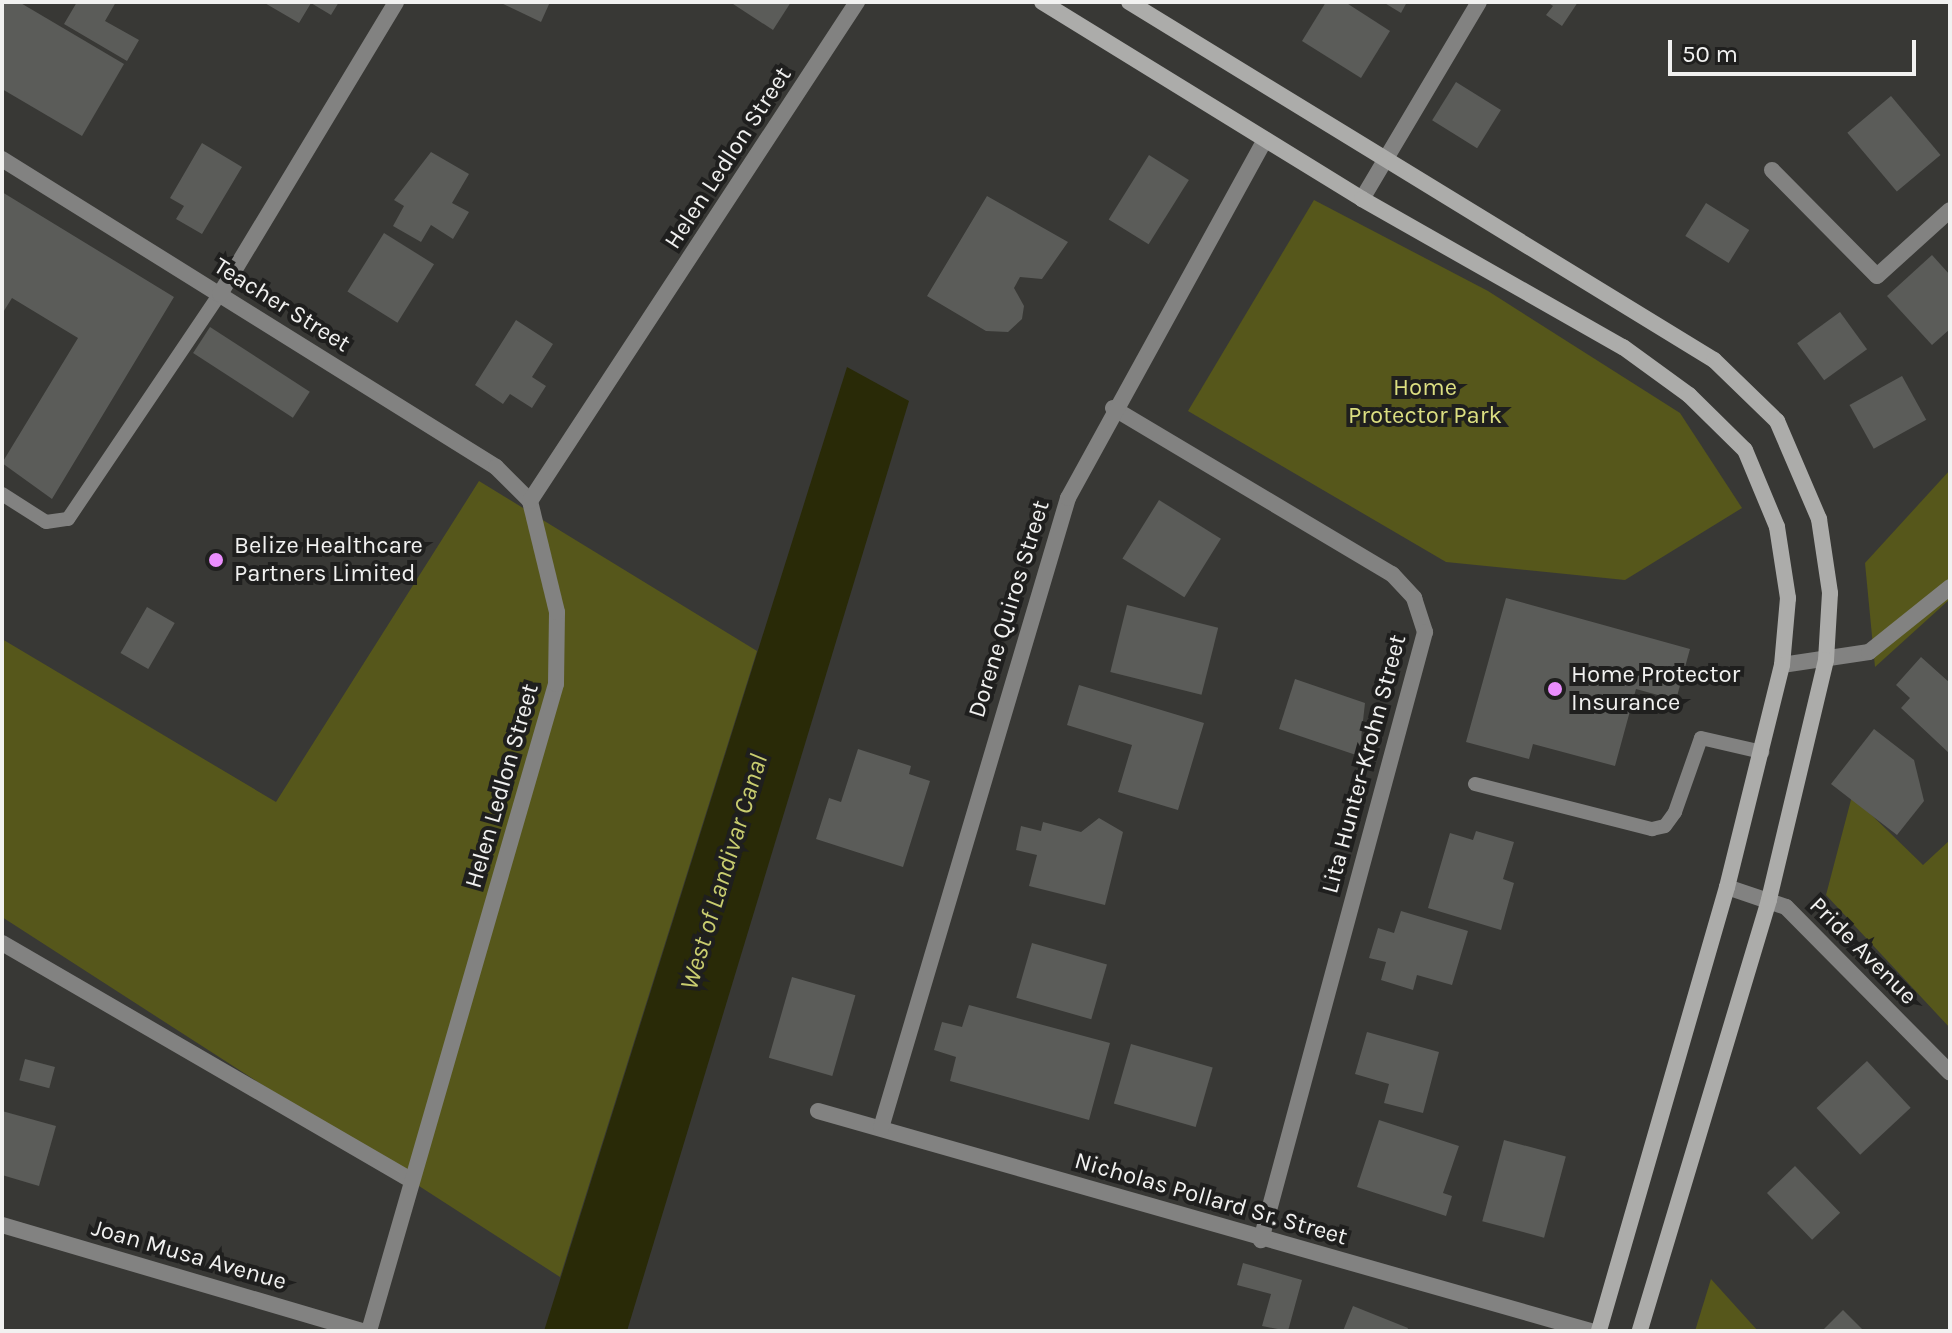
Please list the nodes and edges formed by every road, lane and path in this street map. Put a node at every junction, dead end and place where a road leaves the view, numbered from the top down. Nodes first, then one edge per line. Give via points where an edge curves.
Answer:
1 (396, 2) edge
2 (857, 2) edge
3 (1042, 2) edge
4 (1479, 2) edge
5 (1133, 3) edge
6 (1265, 139) junction
7 (2, 159) edge
8 (1384, 161) junction
9 (1772, 170) dead end
10 (1362, 199) junction
11 (1950, 210) edge
12 (220, 294) junction
13 (1113, 408) junction
14 (2, 494) edge
15 (530, 501) junction
16 (1950, 587) edge
17 (1826, 660) junction
18 (1782, 665) junction
19 (1762, 752) junction
20 (1475, 784) dead end
21 (1727, 887) junction
22 (1769, 900) junction
23 (2, 943) edge
24 (1950, 1072) edge
25 (818, 1111) dead end
26 (881, 1128) junction
27 (411, 1180) junction
28 (2, 1225) edge
29 (1261, 1240) junction
30 (362, 1331) edge
31 (369, 1331) edge
32 (1591, 1331) edge
33 (1599, 1331) edge
34 (1640, 1331) edge

1 - 12 street
2 - 15 street, Helen Ledlon Street
3 - 6 street
4 - 8 street
5 - 8 street
6 - 10 street
6 - 13 street, Dorene Quiros Street
7 - 12 street, Teacher Street
8 - 10 street
8 - 17 street via 1639,307 1714,360 1777,421 1819,519 1830,593
9 - 11 street via 1877,276
10 - 18 street via 1623,347 1689,395 1745,450 1777,527 1788,598
12 - 14 lane via 68,519 46,522
12 - 15 street, Teacher Street via 496,467
13 - 26 street, Dorene Quiros Street via 1050,546
13 - 29 street, Lita Hunter-Krohn Street via 1392,574 1414,598 1425,632
15 - 27 street, Helen Ledlon Street via 557,612 556,684
16 - 17 street via 1869,652
17 - 18 street
17 - 22 street
18 - 19 street
19 - 20 lane via 1701,738 1675,812 1665,826 1652,829
19 - 21 street
21 - 22 street, Pride Avenue
21 - 33 street
22 - 24 street, Pride Avenue via 1801,920
22 - 34 street
23 - 27 street
25 - 26 street, Nicholas Pollard Sr. Street
26 - 29 street, Nicholas Pollard Sr. Street
27 - 31 street, Helen Ledlon Street
28 - 30 street, Joan Musa Avenue
29 - 32 street, Nicholas Pollard Sr. Street

